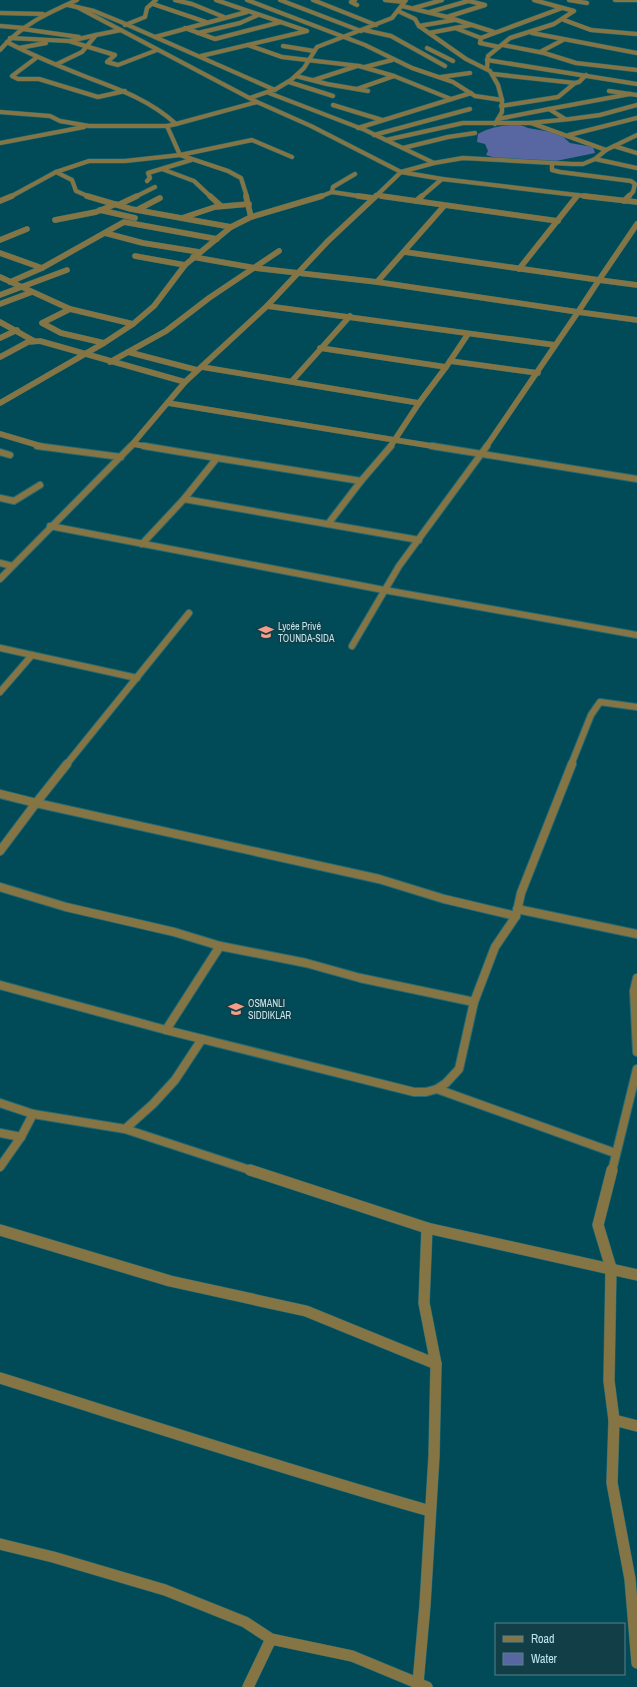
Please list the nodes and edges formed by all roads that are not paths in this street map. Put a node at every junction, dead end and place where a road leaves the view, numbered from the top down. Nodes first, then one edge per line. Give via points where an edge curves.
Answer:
1 (63, 0) edge
2 (77, 0) edge
3 (175, 0) edge
4 (216, 0) edge
5 (247, 0) edge
6 (280, 0) edge
7 (313, 0) edge
8 (355, 0) edge
9 (385, 0) edge
10 (426, 0) edge
11 (442, 0) edge
12 (466, 0) edge
13 (534, 0) edge
14 (569, 0) edge
15 (616, 0) edge
16 (637, 0) edge
17 (154, 2) edge
18 (436, 2) junction
19 (404, 3) edge
20 (587, 3) dead end
21 (70, 4) junction
22 (356, 5) dead end
23 (0, 8) edge
24 (12, 8) dead end
25 (79, 8) junction
26 (414, 8) junction
27 (563, 8) junction
28 (398, 11) junction
29 (247, 12) junction
30 (429, 12) junction
31 (0, 13) edge
32 (44, 14) junction
33 (316, 14) junction
34 (309, 15) dead end
35 (225, 17) junction
36 (302, 17) dead end
37 (446, 17) junction
38 (258, 18) junction
39 (296, 18) junction
40 (456, 20) junction
41 (564, 20) junction
42 (206, 22) junction
43 (240, 22) junction
44 (281, 22) junction
45 (274, 24) junction
46 (125, 25) junction
47 (376, 25) junction
48 (472, 25) junction
49 (0, 26) edge
50 (419, 26) junction
51 (23, 28) junction
52 (185, 28) junction
53 (257, 28) junction
54 (455, 28) junction
55 (121, 30) junction
56 (362, 30) junction
57 (494, 32) junction
58 (198, 33) junction
59 (298, 33) junction
60 (429, 33) junction
61 (531, 33) junction
62 (637, 34) edge
63 (96, 35) junction
64 (155, 37) junction
65 (224, 37) junction
66 (84, 38) junction
67 (342, 38) junction
68 (481, 38) junction
69 (7, 40) junction
70 (563, 40) junction
71 (69, 41) junction
72 (232, 41) dead end
73 (0, 43) edge
74 (238, 43) dead end
75 (246, 46) junction
76 (283, 46) dead end
77 (501, 46) junction
78 (85, 47) junction
79 (19, 48) junction
80 (427, 48) dead end
81 (0, 50) edge
82 (157, 50) junction
83 (314, 51) junction
84 (540, 52) junction
85 (637, 53) edge
86 (201, 56) junction
87 (36, 58) junction
88 (466, 59) junction
89 (392, 60) junction
90 (487, 60) junction
91 (310, 61) junction
92 (453, 61) junction
93 (578, 62) junction
94 (439, 63) junction
95 (57, 64) junction
96 (359, 66) junction
97 (445, 66) dead end
98 (364, 67) junction
99 (487, 68) junction
100 (637, 70) edge
101 (566, 72) junction
102 (470, 73) dead end
103 (493, 74) junction
104 (586, 75) junction
105 (296, 76) junction
106 (394, 76) junction
107 (441, 77) junction
108 (314, 80) junction
109 (290, 82) junction
110 (575, 82) junction
111 (637, 84) edge
112 (356, 89) junction
113 (275, 90) junction
114 (125, 91) junction
115 (368, 91) dead end
116 (609, 91) dead end
117 (269, 93) junction
118 (471, 93) junction
119 (630, 94) junction
120 (637, 95) edge
121 (333, 96) dead end
122 (250, 98) junction
123 (280, 98) junction
124 (451, 99) junction
125 (274, 100) dead end
126 (502, 100) junction
127 (267, 101) dead end
128 (259, 102) junction
129 (333, 105) dead end
130 (637, 105) edge
131 (501, 106) junction
132 (470, 109) dead end
133 (549, 109) junction
134 (0, 112) edge
135 (498, 118) junction
136 (637, 118) edge
137 (565, 119) junction
138 (383, 120) junction
139 (530, 123) junction
140 (176, 124) junction
141 (495, 124) junction
142 (89, 126) junction
143 (167, 126) junction
144 (358, 128) junction
145 (475, 133) dead end
146 (374, 135) junction
147 (569, 135) junction
148 (637, 135) edge
149 (630, 138) junction
150 (386, 140) junction
151 (637, 140) edge
152 (0, 143) edge
153 (614, 146) junction
154 (403, 148) junction
155 (606, 150) junction
156 (637, 153) edge
157 (180, 155) junction
158 (292, 157) dead end
159 (595, 159) junction
160 (191, 160) junction
161 (434, 163) junction
162 (552, 164) junction
163 (637, 168) edge
164 (162, 169) junction
165 (56, 172) junction
166 (401, 172) junction
167 (355, 174) dead end
168 (442, 179) junction
169 (147, 181) dead end
170 (155, 187) dead end
171 (332, 192) junction
172 (578, 195) junction
173 (374, 197) junction
174 (160, 198) dead end
175 (624, 200) junction
176 (0, 201) edge
177 (416, 202) junction
178 (637, 202) edge
179 (117, 204) junction
180 (249, 204) junction
181 (221, 206) junction
182 (444, 206) junction
183 (100, 210) junction
184 (137, 210) junction
185 (251, 217) junction
186 (136, 218) dead end
187 (182, 218) junction
188 (55, 220) dead end
189 (558, 221) junction
190 (637, 224) edge
191 (231, 226) junction
192 (27, 229) dead end
193 (105, 234) junction
194 (217, 239) junction
195 (0, 240) edge
196 (279, 251) dead end
197 (199, 252) junction
198 (405, 252) junction
199 (0, 253) edge
200 (136, 256) dead end
201 (193, 257) junction
202 (185, 265) junction
203 (42, 268) junction
204 (255, 268) junction
205 (519, 269) junction
206 (68, 270) dead end
207 (300, 272) junction
208 (0, 277) edge
209 (599, 280) junction
210 (10, 282) junction
211 (377, 282) junction
212 (637, 285) edge
213 (21, 287) junction
214 (32, 292) junction
215 (0, 295) edge
216 (0, 304) edge
217 (266, 306) junction
218 (70, 309) junction
219 (578, 312) junction
220 (350, 316) junction
221 (637, 320) edge
222 (0, 322) edge
223 (133, 324) junction
224 (17, 330) junction
225 (468, 334) junction
226 (0, 338) edge
227 (34, 341) junction
228 (104, 343) junction
229 (555, 345) junction
230 (320, 348) junction
231 (128, 352) junction
232 (84, 354) junction
233 (0, 357) edge
234 (110, 362) junction
235 (450, 362) junction
236 (446, 367) junction
237 (199, 369) junction
238 (538, 374) junction
239 (292, 381) junction
240 (185, 382) junction
241 (0, 402) edge
242 (168, 403) junction
243 (419, 403) junction
244 (0, 434) edge
245 (395, 441) junction
246 (133, 444) junction
247 (0, 452) edge
248 (10, 454) dead end
249 (481, 454) junction
250 (121, 457) junction
251 (217, 458) junction
252 (637, 479) edge
253 (361, 481) junction
254 (40, 485) dead end
255 (0, 498) edge
256 (184, 499) junction
257 (328, 524) junction
258 (50, 526) junction
259 (419, 540) junction
260 (142, 544) junction
261 (0, 563) edge
262 (12, 566) junction
263 (0, 578) edge
264 (384, 590) junction
265 (189, 613) dead end
266 (637, 635) edge
267 (352, 646) dead end
268 (0, 648) edge
269 (32, 655) junction
270 (137, 678) junction
271 (0, 692) edge
272 (637, 707) edge
273 (0, 794) edge
274 (36, 803) junction
275 (0, 851) edge
276 (0, 887) edge
277 (516, 912) junction
278 (637, 934) edge
279 (220, 946) junction
280 (637, 978) edge
281 (0, 986) edge
282 (474, 1002) junction
283 (166, 1030) junction
284 (202, 1039) junction
285 (637, 1052) edge
286 (637, 1069) edge
287 (437, 1089) junction
288 (0, 1103) edge
289 (33, 1114) junction
290 (125, 1129) junction
291 (0, 1133) edge
292 (21, 1137) junction
293 (615, 1153) junction
294 (0, 1167) edge
295 (427, 1228) junction
296 (0, 1230) edge
297 (611, 1268) junction
298 (637, 1275) edge
299 (436, 1364) junction
300 (0, 1378) edge
301 (614, 1420) junction
302 (637, 1426) edge
303 (430, 1511) junction
304 (0, 1544) edge
305 (633, 1580) edge
306 (271, 1639) junction
307 (637, 1663) edge
308 (422, 1685) edge
309 (248, 1687) edge

1 - 21 street
2 - 21 street
3 - 35 street
4 - 29 street
5 - 39 street
6 - 33 street
7 - 47 street
8 - 22 street via 351,2
9 - 19 street
10 - 18 street
11 - 18 street
12 - 30 street
12 - 37 street via 485,5
13 - 27 street
14 - 20 street
15 - 16 street
17 - 42 street
17 - 46 street via 147,8 145,17
18 - 26 street
19 - 26 street
19 - 28 street
21 - 25 street
21 - 32 street
23 - 24 street
25 - 46 street via 100,13
25 - 55 street
26 - 30 street
27 - 41 street via 574,11
27 - 57 street
28 - 47 street via 392,18
28 - 50 street via 415,19
29 - 35 street
29 - 38 street
30 - 37 street
31 - 32 street
32 - 51 street
33 - 34 street
33 - 56 street
35 - 42 street
36 - 39 street
37 - 40 street
38 - 43 street
38 - 44 street
38 - 45 street
39 - 67 street
40 - 48 street
40 - 50 street
41 - 61 street
41 - 62 street via 586,30
42 - 52 street
43 - 53 street
43 - 58 street
44 - 45 street
44 - 59 street via 307,31
45 - 53 street
45 - 59 street
46 - 64 street
47 - 56 street
48 - 54 street
48 - 57 street
49 - 51 street
50 - 60 street
51 - 66 street
51 - 69 street
52 - 58 street
52 - 64 street
53 - 65 street
54 - 60 street
54 - 68 street
55 - 63 street
55 - 82 street
56 - 67 street
56 - 94 street via 391,36
57 - 68 street
58 - 65 street via 213,39
59 - 75 street
60 - 88 street
61 - 70 street
61 - 77 street via 512,38
63 - 66 street
63 - 78 street
64 - 86 street
65 - 72 street
66 - 71 street
67 - 83 street via 317,47
67 - 89 street via 365,45
68 - 77 street via 480,44
69 - 71 street
69 - 73 street
69 - 79 street
69 - 81 street
70 - 84 street
70 - 85 street
71 - 78 street
71 - 79 street
74 - 75 street
75 - 86 street
75 - 91 street via 278,56
76 - 83 street
77 - 84 street
77 - 90 street via 488,56
78 - 82 street via 115,55 108,63 118,65
78 - 95 street via 78,55
79 - 87 street
80 - 92 street
82 - 122 street
83 - 91 street
84 - 93 street via 553,58
86 - 113 street
87 - 95 street
87 - 114 street via 12,76 39,79 98,97
88 - 92 street
88 - 99 street
89 - 98 street
89 - 107 street
90 - 99 street
90 - 101 street
91 - 96 street
91 - 105 street
92 - 94 street
93 - 100 street
93 - 101 street
94 - 97 street
95 - 114 street
96 - 98 street
96 - 108 street
98 - 106 street
99 - 103 street
101 - 104 street
102 - 107 street
103 - 110 street
103 - 126 street
104 - 110 street via 579,82
104 - 111 street
105 - 108 street
105 - 109 street
106 - 112 street
106 - 124 street
107 - 118 street
108 - 112 street
109 - 113 street
109 - 121 street
110 - 131 street via 558,97
112 - 115 street
113 - 117 street
114 - 140 street via 162,111
116 - 119 street
117 - 122 street
117 - 123 street
118 - 124 street
118 - 126 street via 478,97
119 - 120 street
119 - 133 street
122 - 128 street
123 - 125 street
123 - 144 street
124 - 138 street
126 - 131 street
127 - 128 street
128 - 140 street
128 - 166 street
129 - 138 street
130 - 137 street via 600,115
131 - 135 street via 502,112
132 - 146 street
133 - 135 street
133 - 137 street
134 - 142 street via 45,115 64,122
135 - 141 street
136 - 147 street
137 - 139 street
138 - 144 street
139 - 141 street
139 - 147 street
140 - 143 street
141 - 150 street via 463,123
142 - 143 street
142 - 152 street
143 - 157 street
144 - 146 street
145 - 154 street
146 - 150 street
147 - 155 street
148 - 149 street
149 - 151 street
149 - 153 street
150 - 154 street
153 - 155 street
153 - 156 street
154 - 161 street
155 - 159 street
157 - 158 street via 252,140
157 - 160 street
157 - 165 street via 124,161 89,161
159 - 162 street via 583,164
159 - 163 street
160 - 164 street
160 - 180 street via 241,178
161 - 162 street via 469,158
161 - 166 street
162 - 175 street via 552,170 560,172 631,181 635,184 633,192
164 - 169 street via 148,173 150,178
164 - 181 street via 194,181
165 - 176 street
165 - 179 street via 72,180 76,191
166 - 168 street
166 - 173 street
167 - 171 street via 333,187
168 - 172 street
168 - 177 street
170 - 179 street
171 - 173 street
171 - 185 street
172 - 175 street
172 - 189 street
173 - 177 street
173 - 207 street
174 - 184 street
175 - 178 street
177 - 182 street
179 - 183 street
179 - 184 street
180 - 181 street
180 - 185 street
181 - 187 street via 200,210
182 - 189 street
182 - 198 street
183 - 186 street
183 - 188 street
184 - 187 street
185 - 191 street
187 - 191 street
189 - 205 street
190 - 209 street
191 - 194 street
192 - 195 street
193 - 194 street via 124,222
193 - 197 street
193 - 203 street
194 - 197 street
196 - 204 street
197 - 201 street
198 - 205 street
198 - 211 street
199 - 203 street
200 - 202 street
201 - 202 street
201 - 204 street
202 - 223 street via 154,306
203 - 210 street
204 - 207 street
204 - 231 street via 214,294 166,331
205 - 209 street
206 - 213 street
207 - 211 street
207 - 217 street
208 - 210 street
209 - 212 street
209 - 219 street
210 - 213 street
211 - 219 street
213 - 214 street
213 - 215 street
214 - 216 street
214 - 218 street
217 - 220 street
217 - 237 street
218 - 223 street
218 - 228 street via 42,323 60,332
219 - 221 street
219 - 229 street
220 - 225 street
220 - 230 street
222 - 224 street
223 - 228 street
224 - 226 street
224 - 227 street
225 - 229 street
225 - 235 street
227 - 232 street
227 - 233 street
228 - 232 street
229 - 238 street
230 - 236 street
230 - 239 street
231 - 234 street
231 - 237 street
232 - 234 street
232 - 241 street
234 - 240 street
235 - 236 street
235 - 238 street
236 - 243 street
237 - 239 street
237 - 240 street
238 - 249 street
239 - 243 street
240 - 242 street
242 - 245 street
242 - 246 street
243 - 245 street
244 - 250 street via 38,446
245 - 249 street
245 - 253 street
246 - 250 street
246 - 251 street
247 - 248 street
249 - 252 street
249 - 259 street
250 - 258 street
251 - 253 street
251 - 256 street
253 - 257 street
254 - 255 street via 14,501
256 - 257 street
256 - 260 street
257 - 259 street
258 - 260 street
258 - 262 street
259 - 264 street
260 - 264 street
261 - 262 street
262 - 263 street
264 - 266 street
264 - 267 street
265 - 270 street
268 - 269 street
269 - 270 street
269 - 271 street
270 - 274 street
272 - 277 street via 600,702 591,715 521,893
273 - 274 street
274 - 275 street
274 - 277 street via 379,878 444,899
276 - 279 street via 66,907 174,932
277 - 278 street
277 - 282 street via 495,947
279 - 282 street
279 - 283 street
280 - 285 street via 634,991
281 - 283 street
282 - 287 street via 459,1069
283 - 284 street
284 - 287 street via 414,1092
284 - 290 street via 175,1080
286 - 293 street
287 - 293 street via 489,1110 557,1131
288 - 289 street
289 - 290 street
289 - 292 street
290 - 295 street
291 - 292 street
292 - 294 street
293 - 297 street via 598,1225
295 - 297 street
295 - 299 street via 424,1303
296 - 299 street via 170,1281 306,1311
297 - 298 street
297 - 301 street via 609,1381
299 - 303 street
300 - 303 street via 314,1478
301 - 302 street
301 - 305 street via 612,1483
303 - 308 street
304 - 306 street via 165,1590 245,1622
305 - 307 street
306 - 308 street via 352,1656
306 - 309 street

